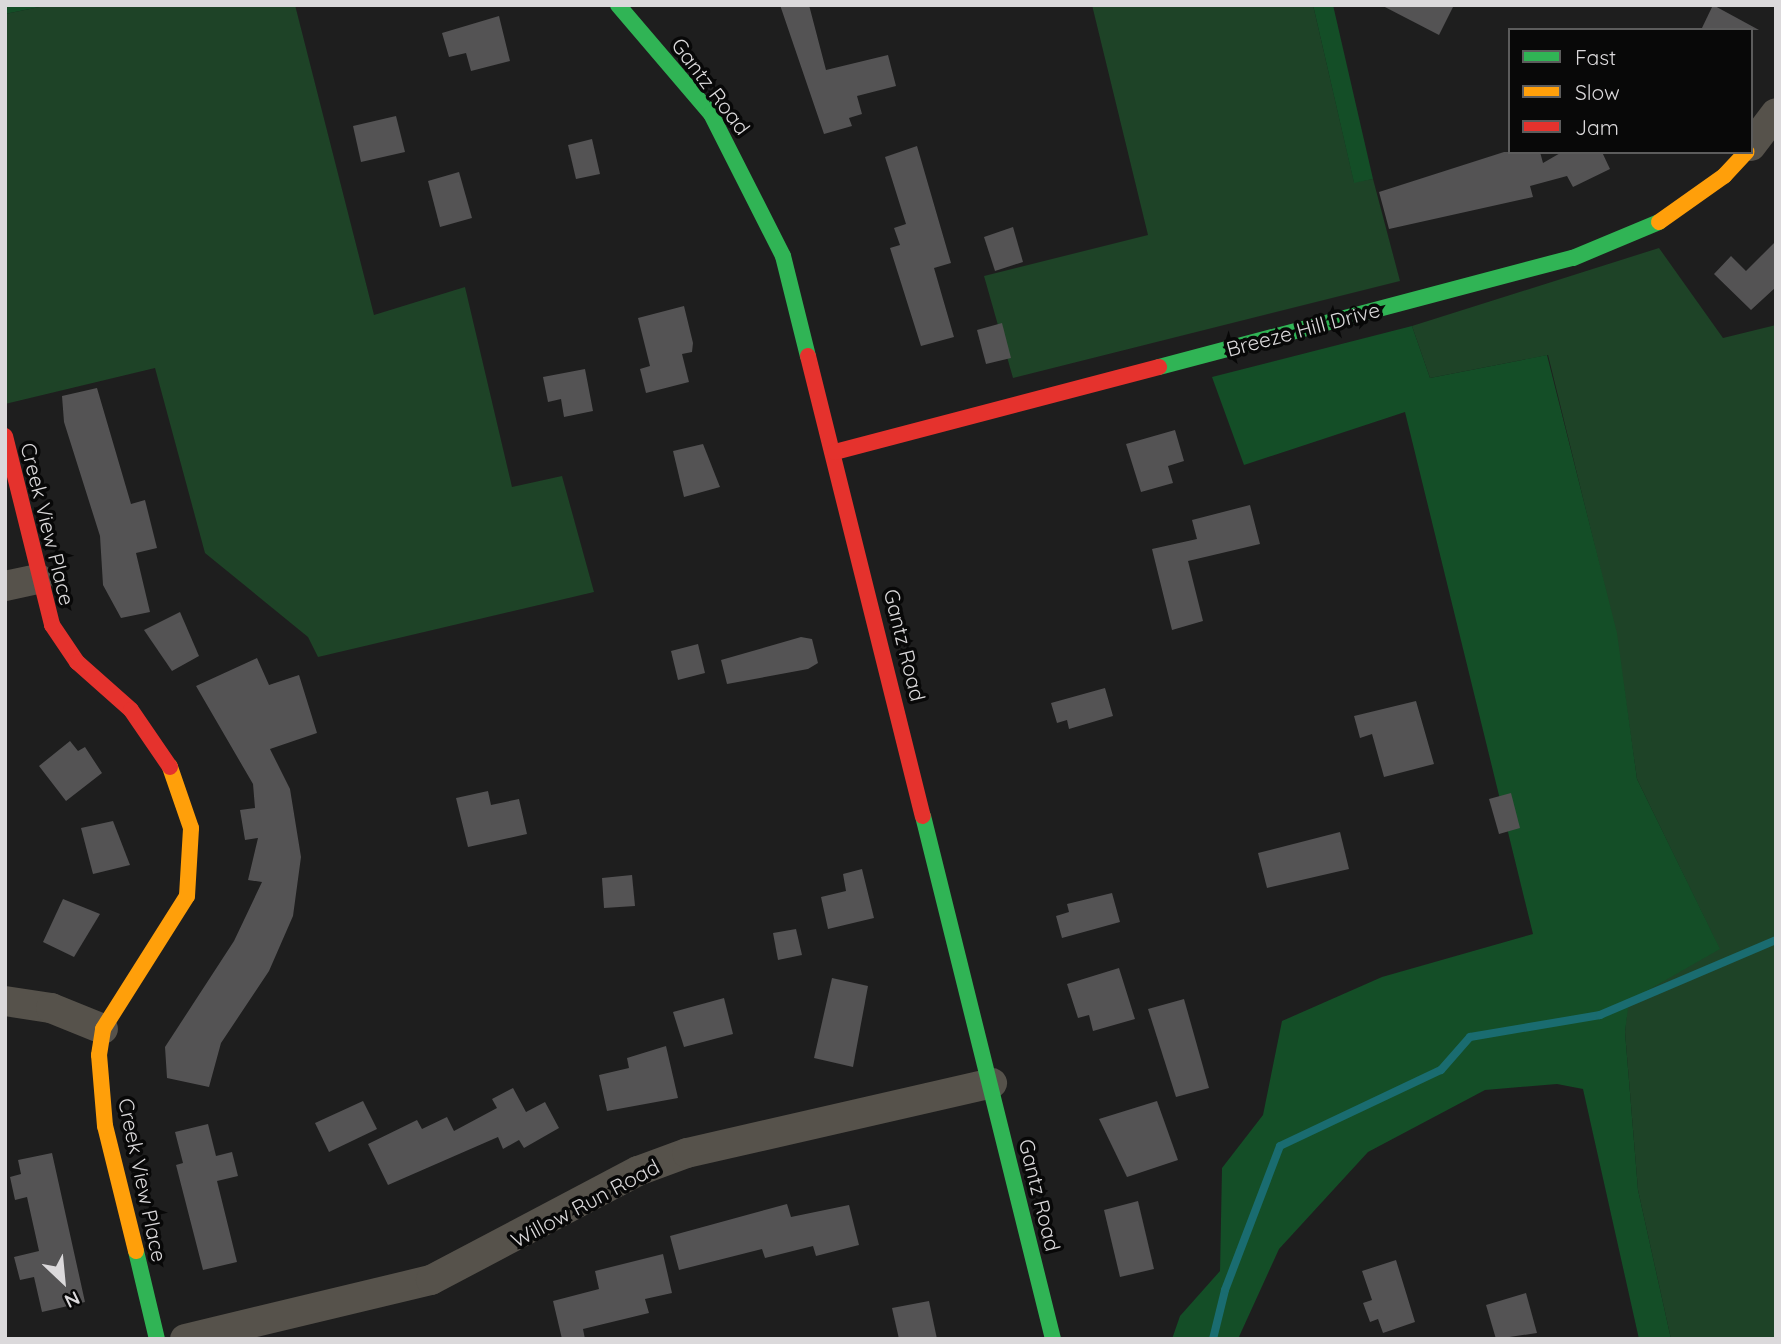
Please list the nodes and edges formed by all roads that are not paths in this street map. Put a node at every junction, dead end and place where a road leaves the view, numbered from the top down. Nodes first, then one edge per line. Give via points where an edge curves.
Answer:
1 (618, 5) edge
2 (1776, 113) edge
3 (1753, 143) edge
4 (1743, 154) edge
5 (5, 436) edge
6 (835, 452) junction
7 (38, 579) junction
8 (5, 586) edge
9 (5, 1001) edge
10 (103, 1029) junction
11 (992, 1083) junction
12 (157, 1339) edge
13 (185, 1339) edge
14 (1053, 1339) edge

1 - 6 street, Gantz Road via 710,114 740,162 783,256
2 - 3 street
4 - 6 street, Breeze Hill Drive via 1724,176 1656,224 1573,258
5 - 7 street, Creek View Place
6 - 11 street, Gantz Road
7 - 8 street
7 - 10 street, Creek View Place via 52,625 77,662 131,710 167,758 191,828 187,896
9 - 10 street via 51,1008
10 - 12 street, Creek View Place via 99,1055 106,1126
11 - 13 street, Willow Run Road via 687,1153 638,1171 431,1280
11 - 14 street, Gantz Road

